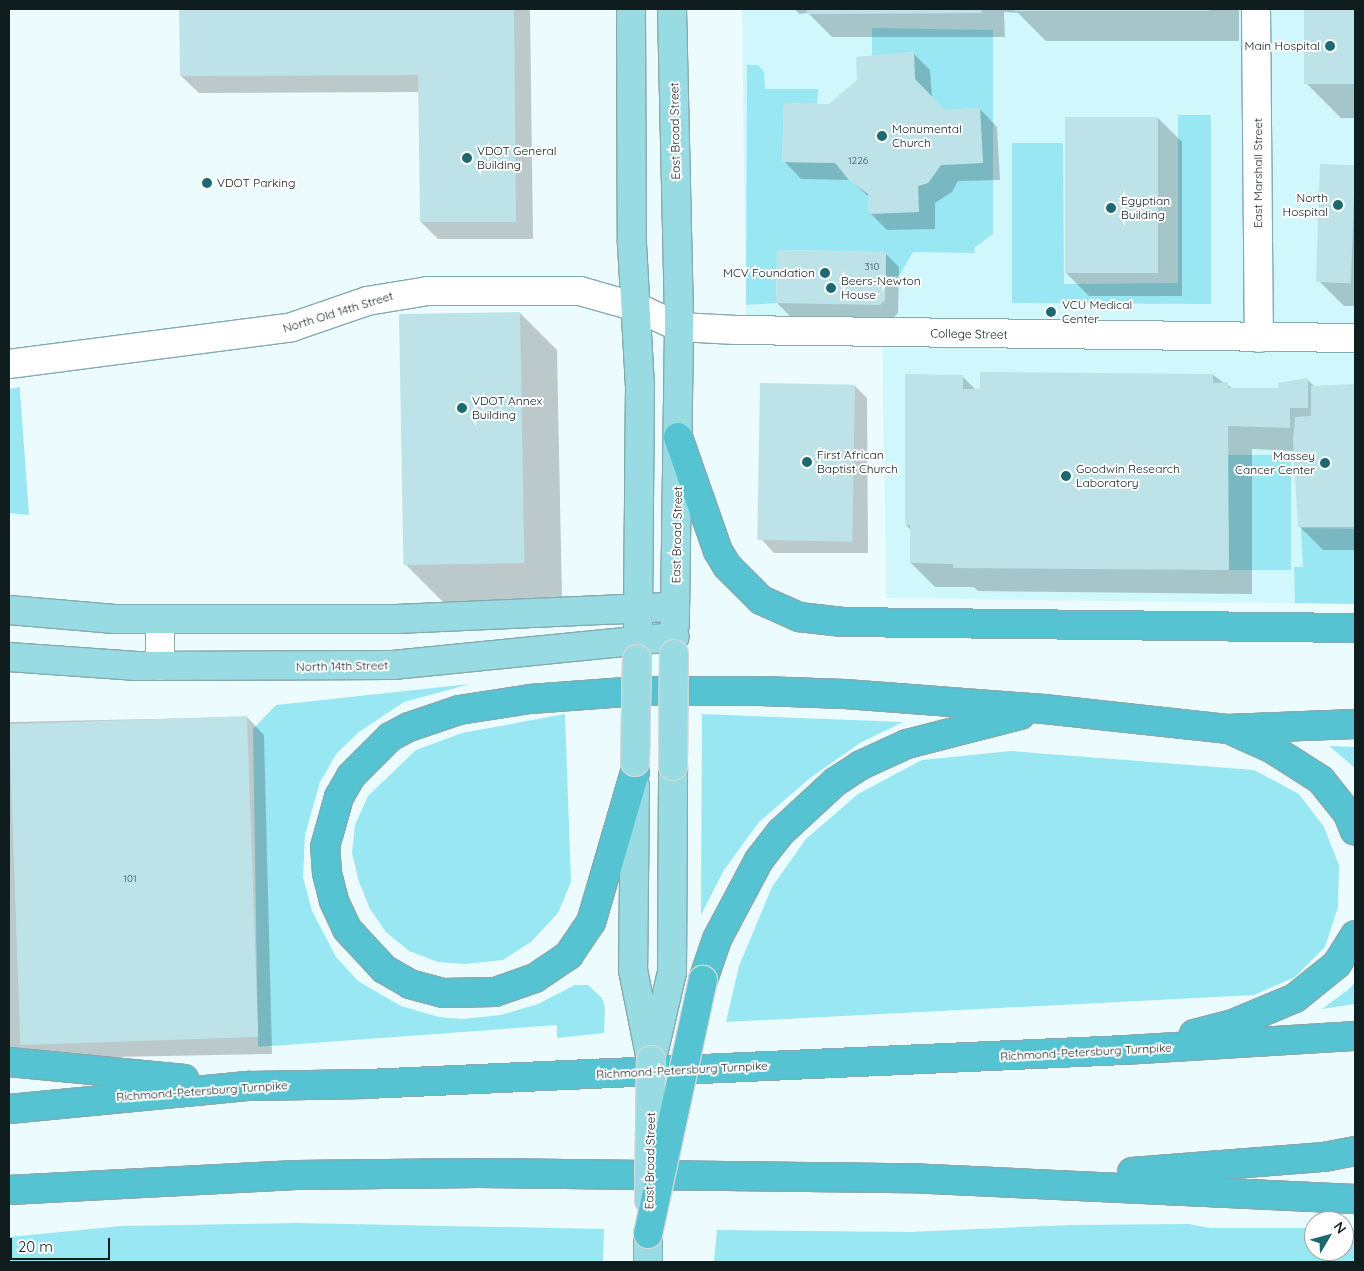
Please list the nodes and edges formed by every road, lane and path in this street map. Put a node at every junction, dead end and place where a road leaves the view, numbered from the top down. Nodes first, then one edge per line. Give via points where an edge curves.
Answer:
1 (631, 9) edge
2 (672, 9) edge
3 (1256, 9) edge
4 (636, 307) junction
5 (678, 327) junction
6 (1259, 338) junction
7 (1355, 338) edge
8 (9, 364) edge
9 (678, 438) junction
10 (675, 607) junction
11 (639, 608) junction
12 (9, 610) edge
13 (160, 620) junction
14 (1355, 628) edge
15 (674, 646) junction
16 (637, 650) junction
17 (9, 657) edge
18 (160, 666) junction
19 (1044, 709) junction
20 (1355, 724) edge
21 (1227, 729) junction
22 (635, 767) junction
23 (1355, 831) edge
24 (1355, 935) edge
25 (1355, 1036) edge
26 (1125, 1050) junction
27 (651, 1060) junction
28 (9, 1062) edge
29 (250, 1086) junction
30 (9, 1109) edge
31 (1355, 1152) edge
32 (908, 1178) junction
33 (9, 1190) edge
34 (1355, 1199) edge
35 (648, 1251) edge

1 - 4 main road, East Broad Street via 632,244
2 - 5 main road, East Broad Street
3 - 6 street, East Marshall Street
4 - 5 street, North Old 14th Street
4 - 8 street, North Old 14th Street via 607,297 565,290 404,293 359,303 292,327
4 - 11 main road, East Broad Street via 640,386
5 - 6 street, College Street via 772,332
5 - 9 main road, East Broad Street
6 - 7 street, College Street
9 - 10 main road, East Broad Street
9 - 14 highway via 718,551 727,566 761,600 799,617 843,622
10 - 11 main road
10 - 15 main road, East Broad Street
11 - 13 main road via 396,620
11 - 16 main road, East Broad Street
12 - 13 main road
13 - 18 street
15 - 16 main road, North 14th Street
15 - 27 main road, East Broad Street, bridge via 672,972
16 - 18 main road, North 14th Street via 394,665
16 - 22 main road, East Broad Street, bridge
17 - 18 main road, North 14th Street
19 - 21 highway
19 - 22 highway via 845,694 639,691 530,699 432,718 397,734 376,750 351,776 338,797 325,847 334,901 347,929 384,969 410,984 443,993 495,992 536,978 568,954 591,922
19 - 35 highway, bridge via 907,744 862,765 835,782 781,832 759,860 721,930 703,980
20 - 21 highway
21 - 23 highway via 1271,748 1321,780 1348,814
22 - 27 main road, East Broad Street via 633,970
24 - 26 highway via 1336,964 1295,998 1233,1024
25 - 26 highway, Richmond-Petersburg Turnpike
26 - 29 highway, Richmond-Petersburg Turnpike
27 - 35 main road, East Broad Street, bridge
28 - 29 highway
29 - 30 highway, Richmond-Petersburg Turnpike
31 - 32 highway via 1172,1171
32 - 33 highway via 296,1175
32 - 34 highway

